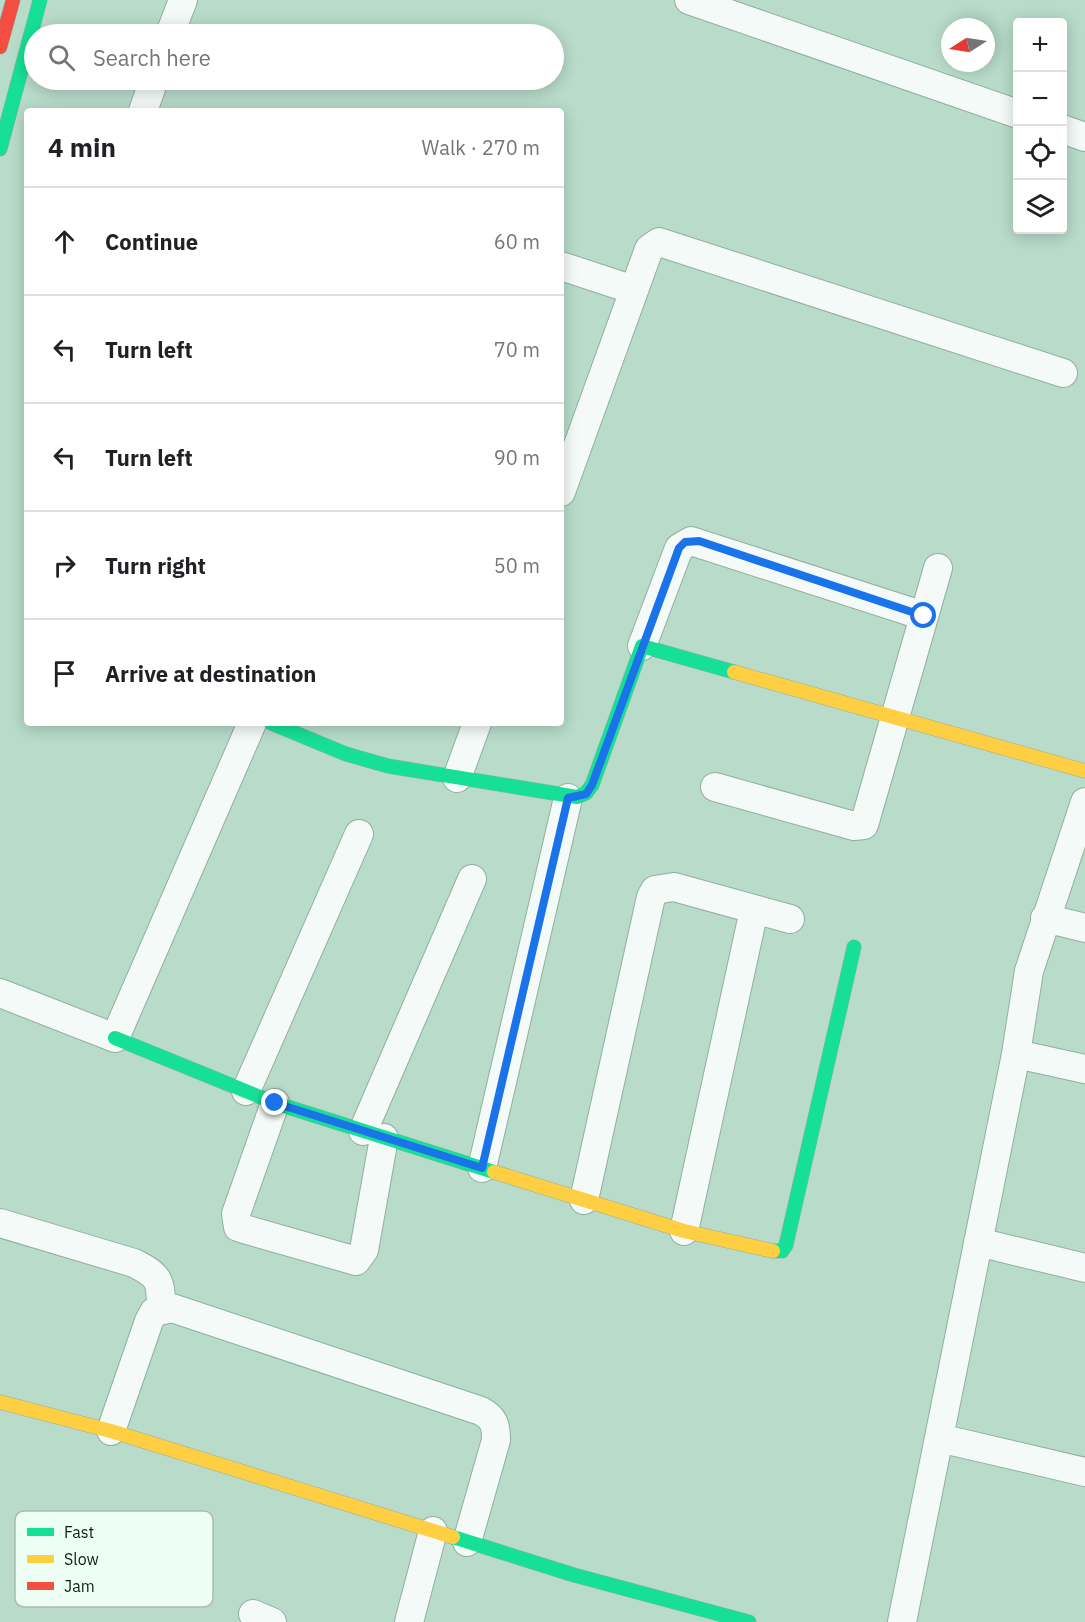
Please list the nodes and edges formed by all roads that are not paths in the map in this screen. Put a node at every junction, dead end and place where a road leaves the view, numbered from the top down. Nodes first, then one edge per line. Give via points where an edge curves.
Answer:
1 (13, 0) edge
2 (40, 0) edge
3 (183, 0) edge
4 (689, 0) edge
5 (34, 24) edge
6 (174, 24) edge
7 (0, 47) edge
8 (24, 60) edge
9 (150, 90) edge
10 (143, 108) edge
11 (1013, 113) edge
12 (1067, 131) edge
13 (1085, 137) edge
14 (0, 149) edge
15 (564, 267) edge
16 (634, 290) junction
17 (1063, 373) dead end
18 (564, 484) edge
19 (938, 568) dead end
20 (924, 616) junction
21 (642, 646) junction
22 (897, 717) junction
23 (251, 726) edge
24 (279, 726) edge
25 (476, 726) edge
26 (1085, 771) edge
27 (457, 778) junction
28 (715, 787) dead end
29 (568, 798) junction
30 (1085, 802) edge
31 (359, 834) dead end
32 (472, 879) dead end
33 (754, 910) junction
34 (1045, 918) junction
35 (790, 919) dead end
36 (1085, 928) edge
37 (854, 947) dead end
38 (0, 993) edge
39 (115, 1038) junction
40 (1016, 1054) junction
41 (1085, 1069) edge
42 (246, 1091) junction
43 (275, 1103) junction
44 (374, 1134) junction
45 (482, 1168) junction
46 (584, 1200) junction
47 (0, 1223) edge
48 (684, 1231) junction
49 (978, 1242) junction
50 (1085, 1268) edge
51 (161, 1309) junction
52 (0, 1402) edge
53 (111, 1431) junction
54 (939, 1438) junction
55 (1085, 1472) edge
56 (433, 1531) junction
57 (467, 1542) junction
58 (409, 1622) edge
59 (749, 1622) edge
60 (902, 1622) edge

1 - 7 street
2 - 5 street
3 - 6 street
4 - 11 street
8 - 14 street
9 - 10 street
12 - 13 street
15 - 16 street
16 - 17 street via 649,249 659,242 667,243
16 - 18 street
19 - 20 street
20 - 21 street via 691,540 679,548
20 - 22 street
21 - 22 street
21 - 29 street via 592,785 586,794
22 - 26 street
22 - 28 street via 867,818 860,827
23 - 39 street
24 - 27 street via 346,754
25 - 27 street
27 - 29 street
29 - 45 street
30 - 34 street
31 - 42 street
32 - 44 street
33 - 35 street
33 - 46 street via 675,887 655,890
33 - 48 street
34 - 36 street
34 - 40 street via 1029,971
37 - 48 street via 786,1245 782,1251 768,1252
38 - 39 street
39 - 42 street
40 - 41 street
40 - 49 street
42 - 43 street
43 - 44 street
43 - 44 street via 236,1214 238,1227 244,1229 356,1262 364,1250
44 - 45 street
45 - 46 street
46 - 48 street
47 - 51 street via 146,1269 156,1276 161,1287
49 - 50 street
49 - 54 street
51 - 53 street via 149,1321
51 - 57 street via 183,1312 490,1416 496,1427 496,1440
52 - 53 street
53 - 56 street
54 - 55 street
54 - 60 street
56 - 57 street
56 - 58 street
57 - 59 street

